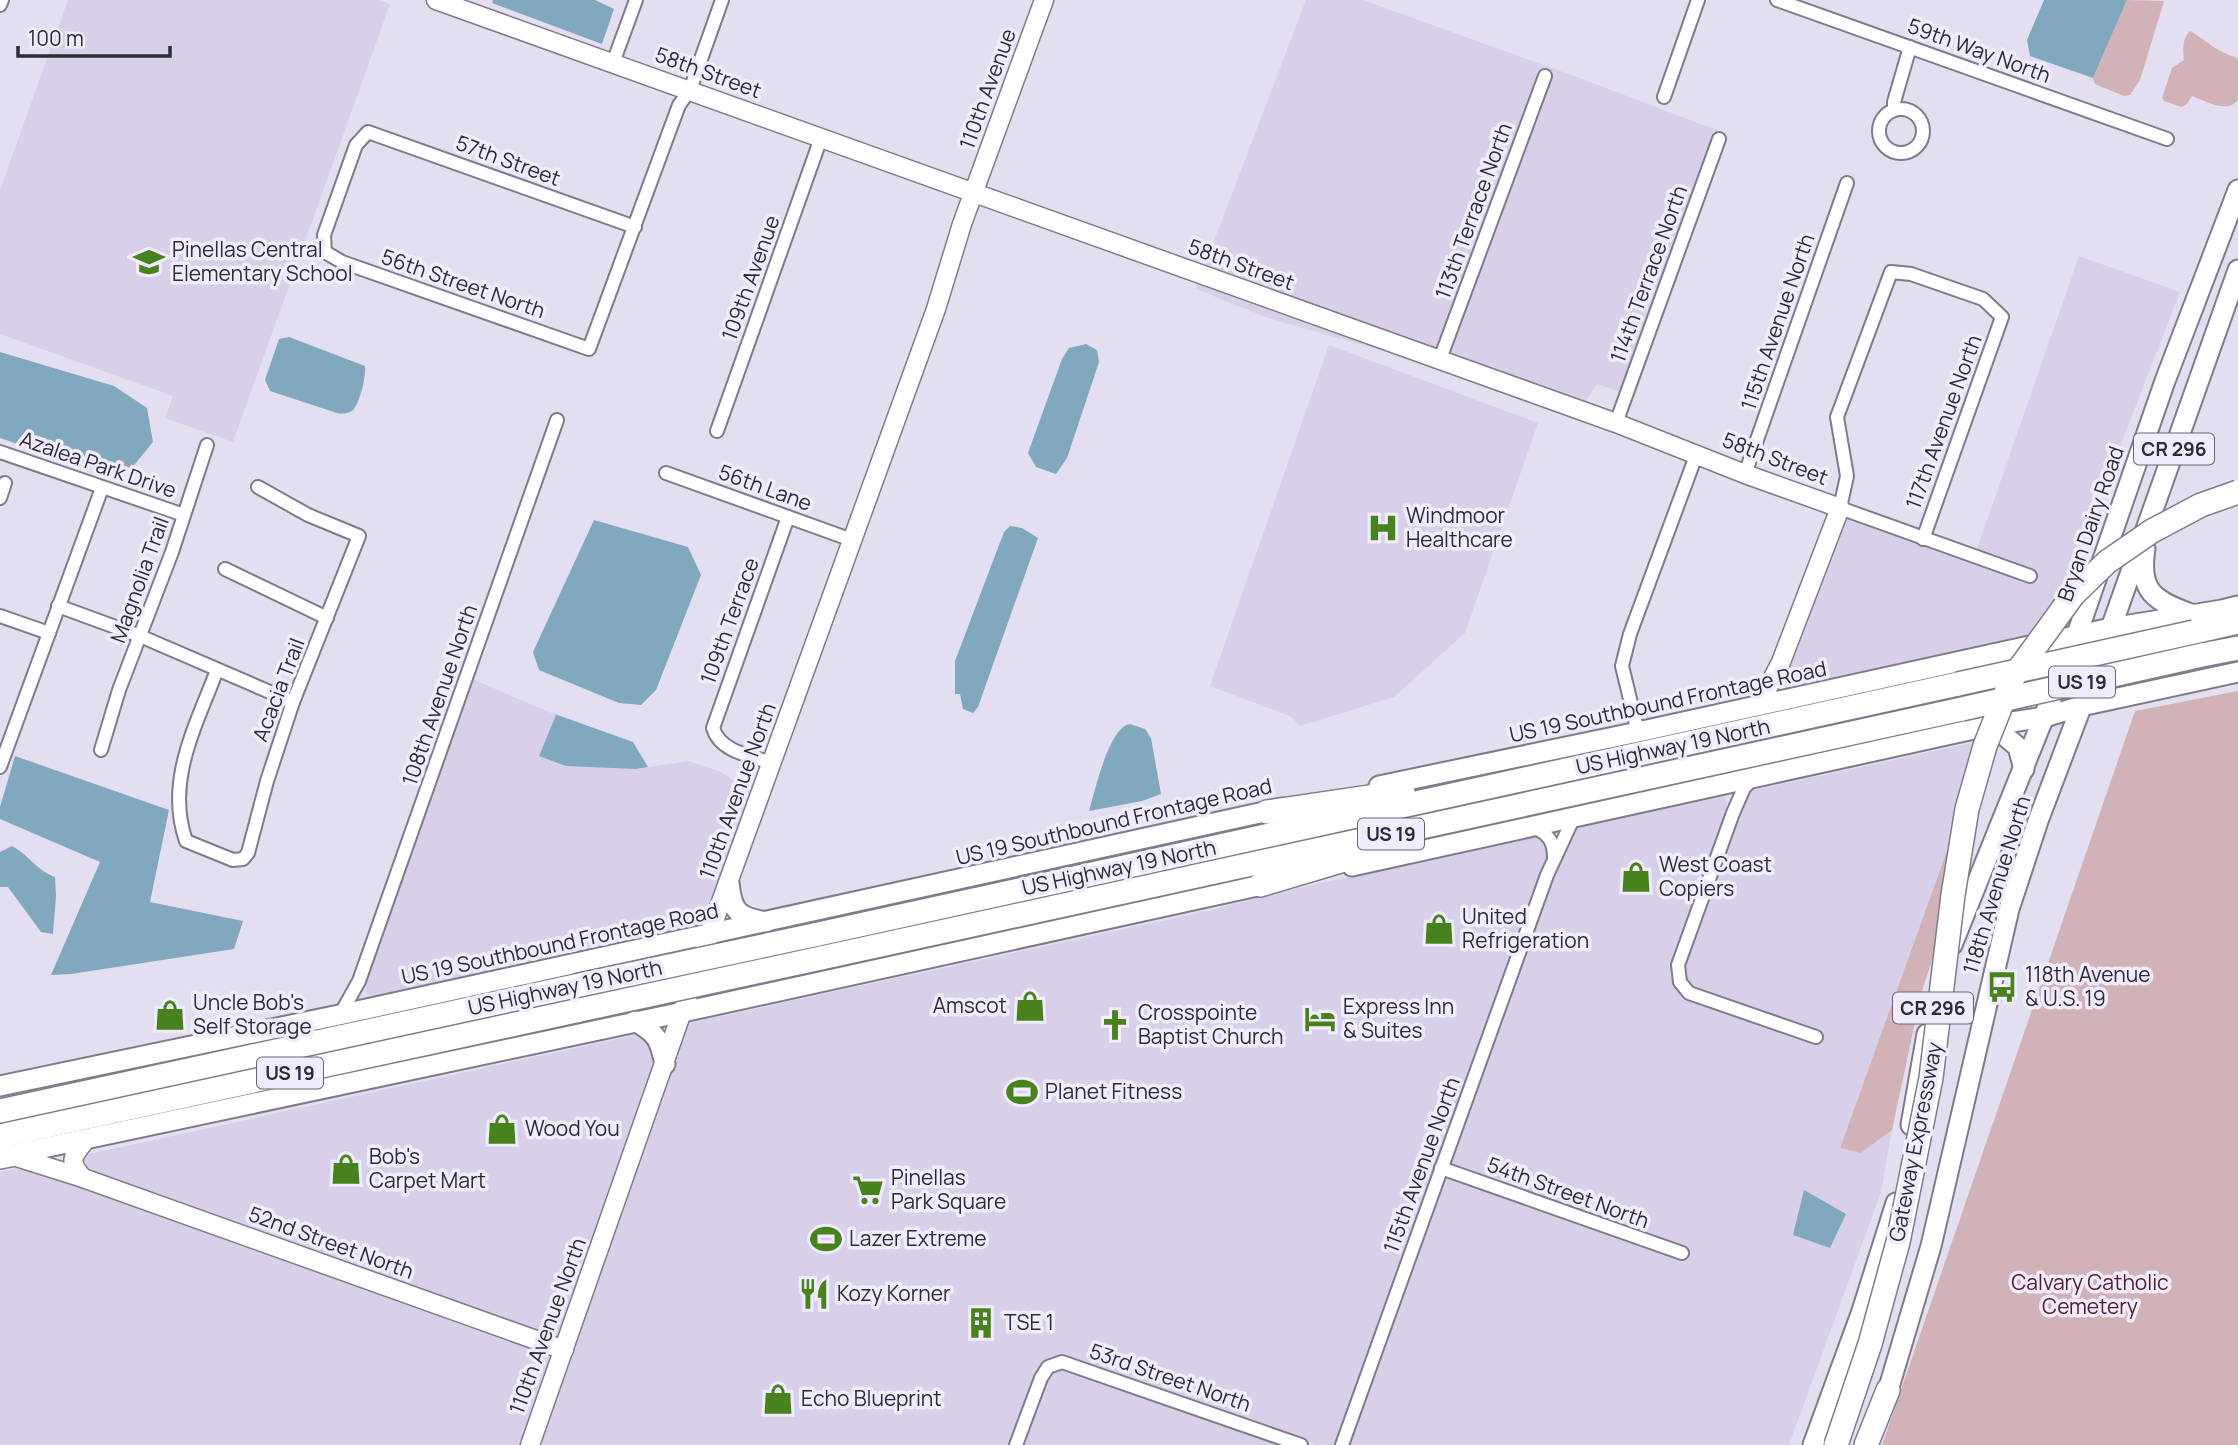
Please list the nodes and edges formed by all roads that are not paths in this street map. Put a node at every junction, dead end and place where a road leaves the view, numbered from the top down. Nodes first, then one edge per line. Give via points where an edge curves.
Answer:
1 (436, 0) edge
2 (636, 0) edge
3 (722, 0) edge
4 (1044, 0) edge
5 (1698, 0) edge
6 (1777, 0) edge
7 (471, 6) edge
8 (1910, 47) junction
9 (613, 63) junction
10 (1545, 76) dead end
11 (690, 90) junction
12 (1664, 97) dead end
13 (1894, 109) dead end
14 (821, 138) junction
15 (1719, 139) dead end
16 (2167, 139) dead end
17 (1847, 183) dead end
18 (2238, 190) edge
19 (974, 193) junction
20 (635, 227) junction
21 (325, 252) joint
22 (2238, 271) edge
23 (1440, 359) junction
24 (557, 420) dead end
25 (1616, 423) junction
26 (718, 430) dead end
27 (207, 445) dead end
28 (0, 452) edge
29 (1697, 453) junction
30 (666, 473) dead end
31 (1745, 474) junction
32 (5, 483) dead end
33 (258, 487) dead end
34 (102, 488) junction
35 (2238, 492) edge
36 (0, 498) edge
37 (2238, 506) edge
38 (1840, 508) junction
39 (2151, 513) junction
40 (184, 515) junction
41 (788, 517) junction
42 (1923, 539) junction
43 (852, 540) junction
44 (225, 569) dead end
45 (2030, 576) dead end
46 (58, 606) junction
47 (2233, 613) edge
48 (0, 616) edge
49 (327, 618) junction
50 (2147, 622) junction
51 (2193, 623) junction
52 (2111, 628) junction
53 (49, 633) junction
54 (140, 636) junction
55 (2076, 637) junction
56 (2025, 648) junction
57 (2238, 648) edge
58 (1969, 660) junction
59 (1781, 662) junction
60 (217, 670) junction
61 (2238, 672) edge
62 (2204, 679) junction
63 (2077, 681) junction
64 (2136, 695) junction
65 (1800, 697) junction
66 (293, 702) junction
67 (1759, 705) junction
68 (2045, 716) junction
69 (1967, 720) junction
70 (2023, 720) junction
71 (1993, 725) junction
72 (1638, 732) junction
73 (101, 750) dead end
74 (772, 763) junction
75 (0, 767) edge
76 (2024, 769) junction
77 (1552, 774) junction
78 (1752, 778) junction
79 (1716, 786) junction
80 (1499, 810) junction
81 (1267, 812) junction
82 (1733, 813) junction
83 (1573, 819) junction
84 (1534, 827) junction
85 (1554, 858) junction
86 (729, 883) junction
87 (1260, 885) junction
88 (789, 917) junction
89 (767, 922) junction
90 (709, 935) junction
91 (636, 951) junction
92 (696, 973) junction
93 (574, 975) junction
94 (359, 981) junction
95 (816, 982) junction
96 (760, 994) junction
97 (380, 1006) junction
98 (682, 1012) junction
99 (340, 1015) junction
100 (635, 1021) junction
101 (610, 1026) junction
102 (1816, 1037) dead end
103 (665, 1064) junction
104 (0, 1086) edge
105 (7, 1109) edge
106 (85, 1141) junction
107 (3, 1149) edge
108 (1441, 1168) junction
109 (83, 1178) junction
110 (1682, 1253) dead end
111 (564, 1350) junction
112 (1888, 1390) junction
113 (530, 1445) edge
114 (1016, 1445) edge
115 (1301, 1445) edge
116 (1342, 1445) edge
117 (1813, 1445) edge
118 (1836, 1445) edge
119 (1848, 1445) edge
120 (1866, 1445) edge
121 (1872, 1445) edge

1 - 7 street, 58th Street
2 - 9 street
3 - 11 street
4 - 19 street, 110th Avenue
5 - 12 street
6 - 8 street, 59th Way North
7 - 9 street, 58th Street
8 - 13 street
8 - 16 street, 59th Way North
9 - 11 street, 58th Street
10 - 23 street, 113th Terrace North
11 - 14 street, 58th Street
11 - 20 street via 679,106
14 - 19 street, 58th Street
14 - 26 street, 109th Avenue
15 - 25 street, 114th Terrace North
17 - 31 street, 115th Avenue North
18 - 55 main road, Bryan Dairy Road / CR 296 via 2165,381
19 - 23 street, 58th Street
19 - 43 street, 110th Avenue North
20 - 21 street, 56th Street North via 589,349 342,262
20 - 21 street, 57th Street via 368,132 356,145 324,235
22 - 39 main road, CR 296
23 - 25 street, 58th Street
24 - 94 street, 108th Avenue North
25 - 29 street, 58th Street
27 - 40 street, Magnolia Trail
28 - 34 street, Azalea Park Drive
29 - 31 street, 58th Street
29 - 72 street via 1622,666
30 - 41 street, 56th Lane
31 - 38 street, 58th Street
32 - 36 street
33 - 49 street, Acacia Trail via 359,536
34 - 40 street, Azalea Park Drive
34 - 46 street
35 - 118 highway, Gateway Expressway, bridge via 2152,531 2107,562 2073,595 2011,680 1967,809 1931,1078 1898,1242
37 - 119 highway, Gateway Expressway, bridge via 2188,526 2119,569 2077,609 2039,659 2009,715 1976,834 1937,1131 1915,1235
38 - 42 street, 58th Street
38 - 42 street, 117th Avenue North via 1847,476 1837,417 1891,272 1911,274 1983,299 2002,317
38 - 59 street
39 - 51 main road via 2144,583 2155,598
39 - 52 main road, CR 296
40 - 54 street, Magnolia Trail
41 - 43 street, 56th Lane
41 - 74 street, 109th Terrace via 713,728 723,745
42 - 45 street, 58th Street
43 - 74 street, 110th Avenue North
44 - 49 street
46 - 53 street
46 - 54 street
47 - 51 highway, US Highway 19 North / US 19
47 - 62 main road via 2159,635 2153,650 2158,669 2175,677
48 - 53 street
49 - 66 street, Acacia Trail
50 - 51 main road, US 19 Southbound Frontage Road
50 - 52 main road, US 19 Southbound Frontage Road
50 - 63 main road via 2116,643
51 - 77 highway, US Highway 19 North / US 19, bridge via 1958,684
52 - 55 main road, US 19 Southbound Frontage Road
52 - 63 main road, CR 296
53 - 75 street
54 - 60 street
54 - 73 street, Magnolia Trail
55 - 56 main road, US 19 Southbound Frontage Road
55 - 63 main road
56 - 58 main road, US 19 Southbound Frontage Road
56 - 63 main road via 2047,656
57 - 69 highway, US Highway 19 North / US 19, bridge
58 - 65 main road, US 19 Southbound Frontage Road
58 - 69 main road via 1986,668 1996,699 1983,722
59 - 65 street via 1783,685
59 - 67 street
60 - 66 street
60 - 66 street, Acacia Trail via 180,775 178,796 187,841 233,860 248,853
61 - 62 main road
62 - 64 main road
63 - 64 main road
63 - 64 main road
63 - 68 main road
63 - 68 main road, CR 296
63 - 70 main road
63 - 112 main road, 118th Avenue North / CR 296 via 2009,909 1931,1246
65 - 67 main road, US 19 Southbound Frontage Road
67 - 72 main road, US 19 Southbound Frontage Road
68 - 70 main road
68 - 76 main road, 118th Avenue North / CR 296
69 - 71 main road
69 - 78 main road
69 - 80 highway, US Highway 19 North / US 19
70 - 71 main road
71 - 76 main road via 2018,747
72 - 81 main road, US 19 Southbound Frontage Road
74 - 86 street, 110th Avenue North
76 - 117 main road, 118th Avenue North / CR 296 via 1942,974 1894,1210
77 - 81 highway
77 - 93 highway, US Highway 19 North / US 19, bridge via 814,935
78 - 79 main road
78 - 82 street
79 - 82 street via 1733,801
79 - 83 main road
80 - 87 highway
80 - 107 highway, US Highway 19 North / US 19, bridge via 580,1010
81 - 88 main road, US 19 Southbound Frontage Road
82 - 102 street via 1678,965 1679,982 1689,993
83 - 84 main road
83 - 85 street, 115th Avenue North
84 - 85 street via 1551,840
84 - 87 main road
85 - 108 street, 115th Avenue North
86 - 89 main road via 731,902 739,913
86 - 90 street, 110th Avenue North
87 - 95 main road
88 - 89 main road, US 19 Southbound Frontage Road
88 - 95 main road via 779,929 774,960 793,977
89 - 90 main road, US 19 Southbound Frontage Road
89 - 92 main road
90 - 91 main road, US 19 Southbound Frontage Road
90 - 92 street, 110th Avenue North
91 - 92 main road
91 - 93 main road, US 19 Southbound Frontage Road
92 - 96 main road
92 - 98 street, 110th Avenue North
92 - 100 main road via 667,1005
93 - 97 main road, US 19 Southbound Frontage Road
93 - 101 main road via 600,965 619,975 626,992 624,1011
93 - 105 highway, US Highway 19 North / US 19
94 - 97 street via 362,995
94 - 99 street, 108th Avenue North
95 - 96 main road
96 - 98 main road
97 - 99 main road, US 19 Southbound Frontage Road
98 - 100 main road
98 - 103 street, 110th Avenue North
99 - 104 main road, US 19 Southbound Frontage Road
100 - 101 main road
100 - 103 main road via 660,1040
101 - 106 main road
103 - 111 street, 110th Avenue North
106 - 107 main road
106 - 109 street via 72,1161
107 - 109 street, 52nd Street North
108 - 110 street, 54th Street North
108 - 116 street, 115th Avenue North
109 - 111 street, 52nd Street North
111 - 113 street, 110th Avenue North
112 - 120 highway
112 - 121 main road, 118th Avenue North / CR 296
114 - 115 street, 53rd Street North via 1048,1367 1062,1362

